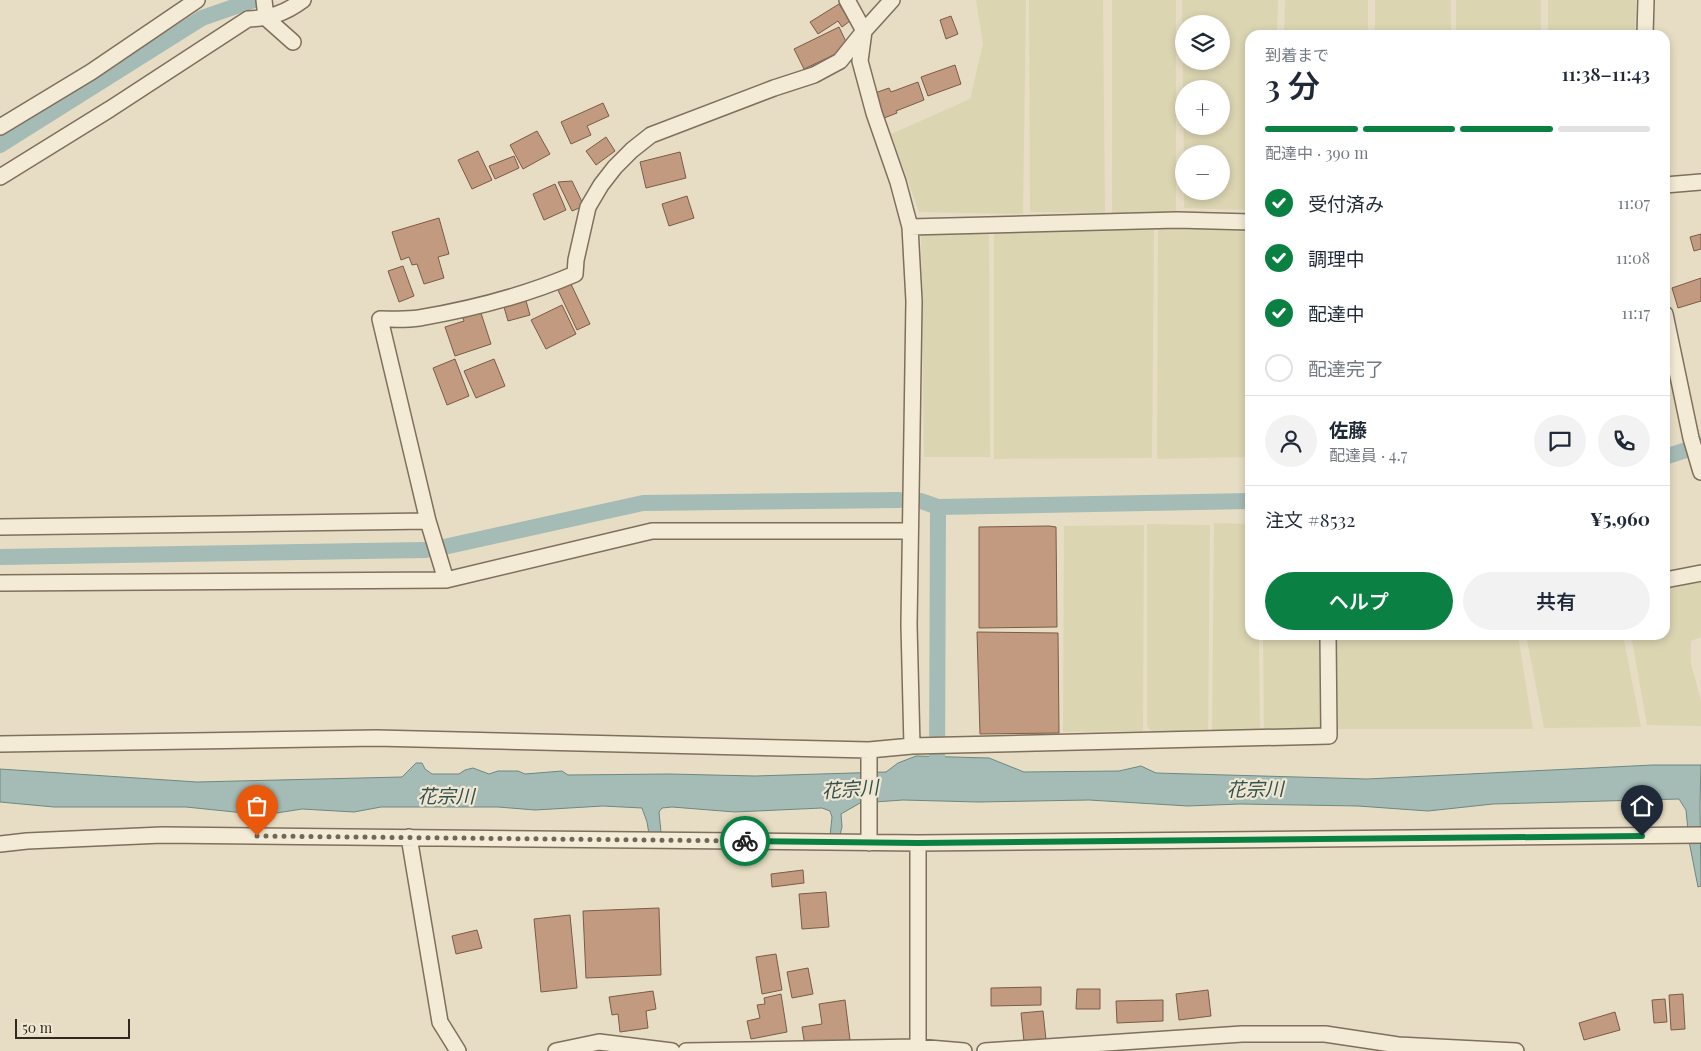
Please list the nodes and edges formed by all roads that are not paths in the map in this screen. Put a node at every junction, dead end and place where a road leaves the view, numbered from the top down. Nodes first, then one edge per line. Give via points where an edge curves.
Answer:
1 (197, 0) edge
2 (264, 0) edge
3 (303, 0) edge
4 (847, 0) edge
5 (892, 0) edge
6 (1646, 0) edge
7 (266, 18) junction
8 (1645, 30) edge
9 (864, 31) junction
10 (293, 42) dead end
11 (0, 126) edge
12 (0, 177) edge
13 (1701, 182) edge
14 (1670, 185) edge
15 (1245, 222) edge
16 (910, 227) junction
17 (1670, 338) edge
18 (1699, 465) edge
19 (428, 521) junction
20 (0, 527) edge
21 (910, 531) junction
22 (1701, 573) edge
23 (1670, 579) edge
24 (446, 580) junction
25 (0, 583) edge
26 (1328, 640) edge
27 (0, 744) edge
28 (912, 746) junction
29 (869, 756) junction
30 (1701, 835) edge
31 (869, 836) junction
32 (409, 837) junction
33 (918, 843) junction
34 (0, 844) edge
35 (1398, 1048) edge
36 (918, 1049) edge
37 (458, 1051) edge
38 (556, 1051) edge
39 (672, 1051) edge
40 (686, 1051) edge
41 (964, 1051) edge
42 (985, 1051) edge
43 (1516, 1051) edge

1 - 11 street via 91,72
2 - 7 street
3 - 7 street via 288,11
4 - 9 street
5 - 9 street
6 - 8 street
7 - 10 street
7 - 12 street via 248,19
9 - 16 street via 860,61
9 - 19 street via 840,61 814,75 651,135 632,150 601,185 588,207 575,274 545,287 482,304 417,318 380,319
13 - 14 street
15 - 16 street via 1177,220
16 - 21 street via 914,301
17 - 18 street
19 - 20 street
19 - 24 street
21 - 24 street via 652,532
21 - 28 street
22 - 23 street
24 - 25 street
26 - 28 street via 1329,736
27 - 29 street via 376,738
28 - 29 street
29 - 31 street
30 - 33 street
31 - 32 street
31 - 33 street
32 - 34 street via 162,835
32 - 37 street via 440,1022
33 - 36 street
35 - 42 street via 1325,1034 1242,1034
35 - 43 street
36 - 40 street
36 - 41 street
38 - 39 street via 599,1042

